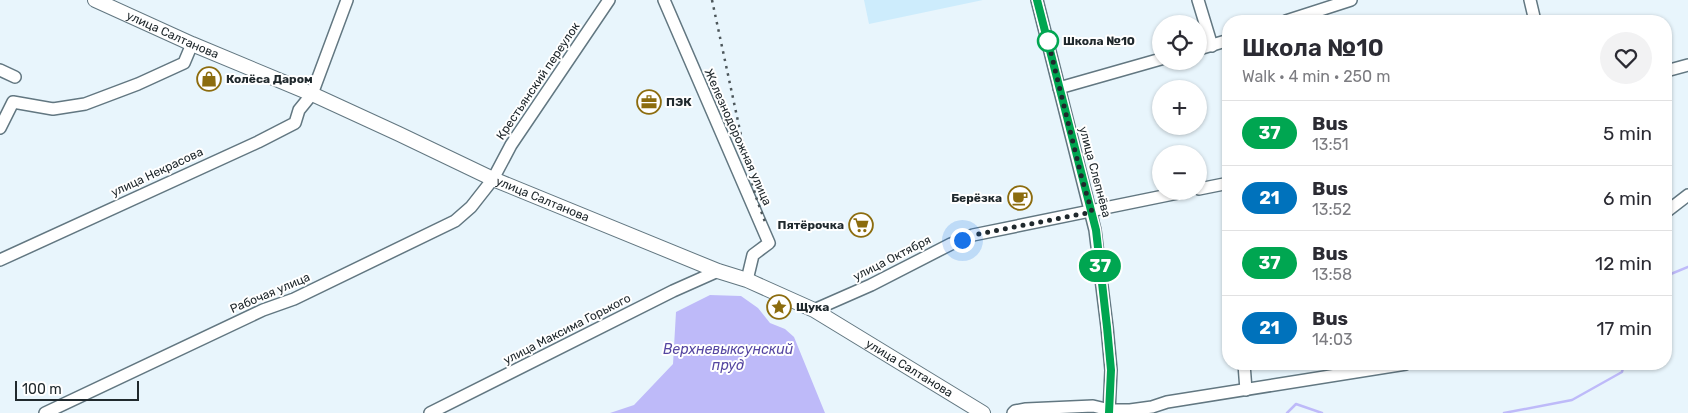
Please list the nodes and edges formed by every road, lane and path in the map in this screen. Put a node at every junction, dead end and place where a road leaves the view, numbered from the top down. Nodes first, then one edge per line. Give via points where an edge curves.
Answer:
1 (95, 0) edge
2 (347, 0) edge
3 (609, 0) edge
4 (664, 0) edge
5 (1037, 0) edge
6 (1198, 0) edge
7 (1351, 0) edge
8 (1530, 0) edge
9 (1305, 15) edge
10 (1534, 15) edge
11 (1222, 42) edge
12 (192, 44) junction
13 (1212, 46) junction
14 (1207, 47) edge
15 (1152, 62) edge
16 (1688, 65) edge
17 (1672, 69) edge
18 (0, 70) edge
19 (15, 77) dead end
20 (1059, 88) junction
21 (312, 94) junction
22 (0, 128) edge
23 (493, 179) junction
24 (1222, 184) edge
25 (1207, 187) edge
26 (1688, 195) edge
27 (1152, 199) edge
28 (1672, 207) edge
29 (1092, 212) junction
30 (0, 260) edge
31 (718, 272) junction
32 (747, 280) junction
33 (814, 310) junction
34 (1244, 370) edge
35 (1369, 370) edge
36 (1246, 390) junction
37 (1110, 412) edge
38 (45, 413) edge
39 (430, 413) edge
40 (983, 413) edge
41 (1013, 413) edge

1 - 12 main road, улица Салтанова
2 - 21 street, улица Некрасова
3 - 23 street, Крестьянский переулок via 510,145
4 - 32 street, Железнодорожная улица via 769,243 753,255
5 - 20 street, улица Слепнёва
6 - 13 street
7 - 9 street
8 - 10 street
11 - 13 street
12 - 21 main road, улица Салтанова
12 - 22 street via 184,63 85,104 53,109 13,102
13 - 14 street
15 - 20 street
16 - 17 street
18 - 19 street
20 - 29 street, улица Слепнёва
21 - 23 main road, улица Салтанова
21 - 30 street, улица Некрасова via 299,110 294,123
23 - 31 main road, улица Салтанова
23 - 38 street, Рабочая улица via 471,207 455,220 294,299 263,310
24 - 25 street
26 - 28 street
27 - 29 street, улица Октября
29 - 33 street, улица Октября via 973,235
29 - 37 street, улица Слепнёва via 1111,370
31 - 32 main road, улица Салтанова
31 - 39 street, улица Максима Горького via 664,295
32 - 33 main road, улица Салтанова
33 - 40 main road, улица Салтанова
34 - 36 street
35 - 36 street
36 - 37 street
37 - 41 street via 1093,406 1026,409

